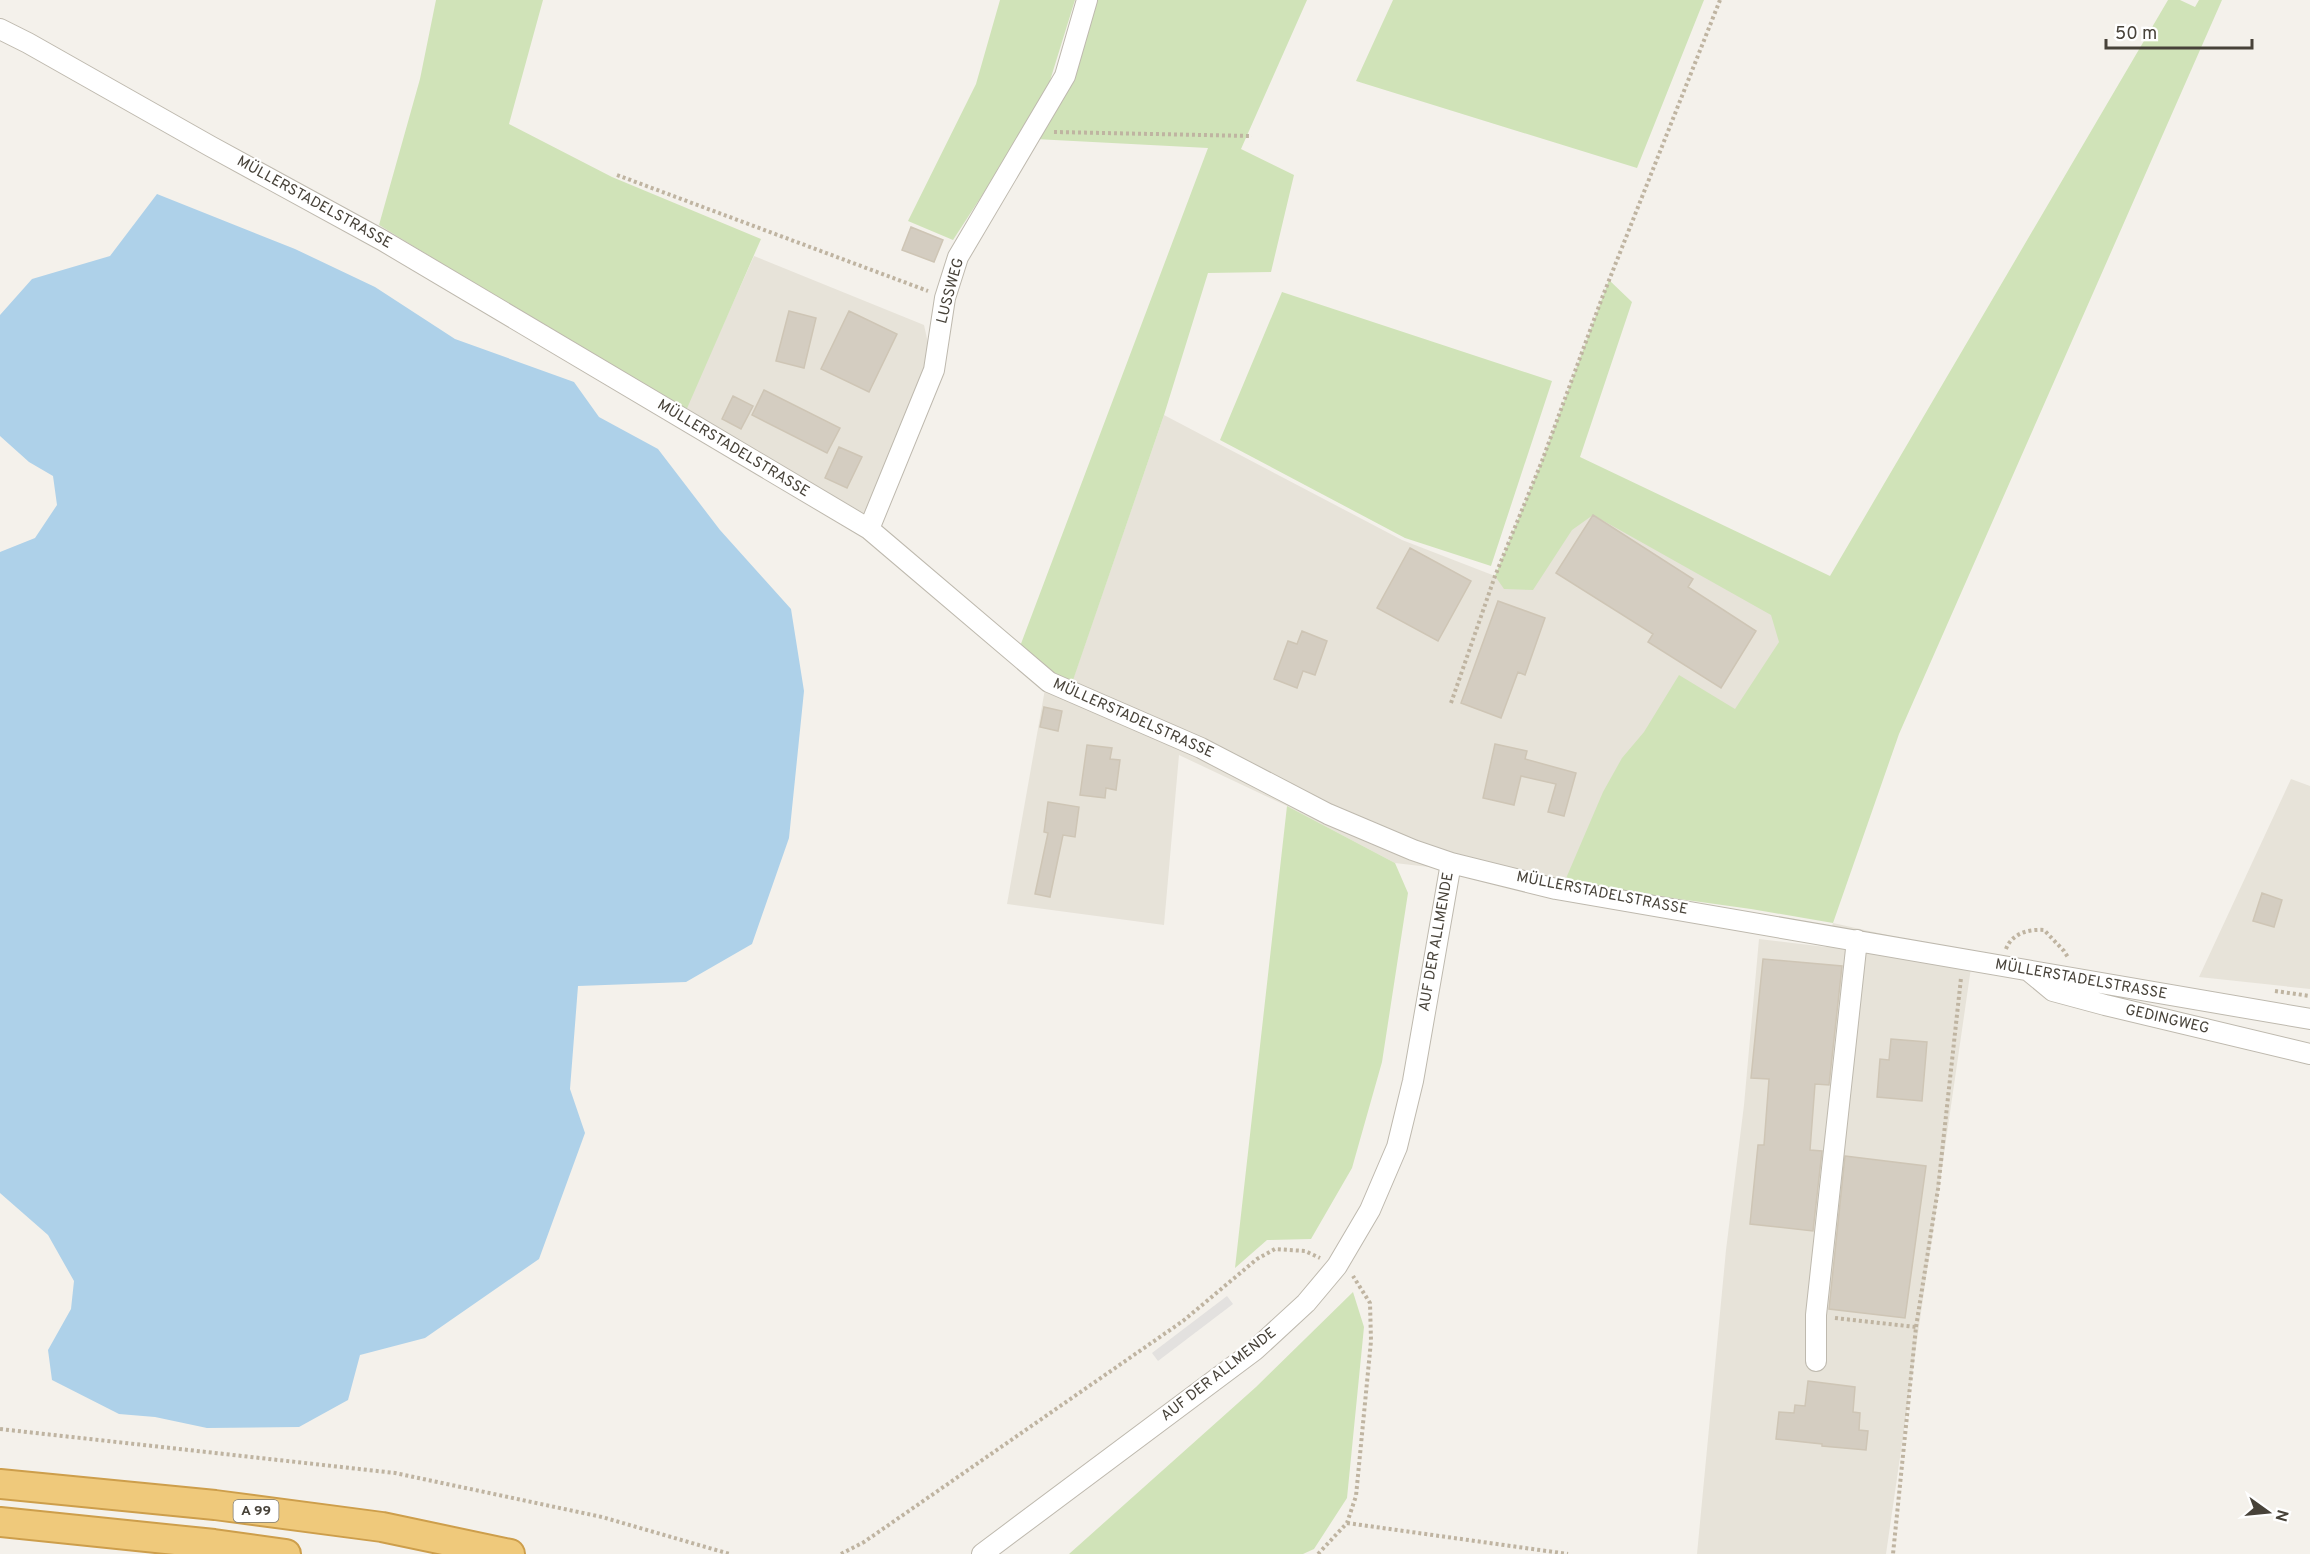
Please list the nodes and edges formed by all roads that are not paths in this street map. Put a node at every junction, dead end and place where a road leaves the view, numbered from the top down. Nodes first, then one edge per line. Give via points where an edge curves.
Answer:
1 (1087, 0) edge
2 (0, 29) edge
3 (869, 529) junction
4 (1451, 863) junction
5 (1857, 940) junction
6 (2030, 972) junction
7 (2310, 1019) edge
8 (2310, 1054) edge
9 (1816, 1360) dead end
10 (0, 1484) edge
11 (0, 1522) edge
12 (286, 1554) edge
13 (510, 1554) edge
14 (982, 1554) edge

1 - 3 street, LUSSWEG via 1065,76 958,257 945,298 934,370
2 - 3 street, MÜLLERSTADELSTRASSE via 382,240
3 - 4 street, MÜLLERSTADELSTRASSE via 1049,682 1201,748 1328,814
4 - 5 street, MÜLLERSTADELSTRASSE via 1556,889
4 - 14 street, AUF DER ALLMENDE via 1413,1082 1397,1147 1370,1210 1337,1266 1306,1303 1255,1350
5 - 6 street, MÜLLERSTADELSTRASSE
5 - 9 street via 1816,1315
6 - 7 street, MÜLLERSTADELSTRASSE
6 - 8 street, GEDINGWEG via 2053,991
10 - 13 highway, A 99 via 215,1505 382,1527
11 - 12 highway

